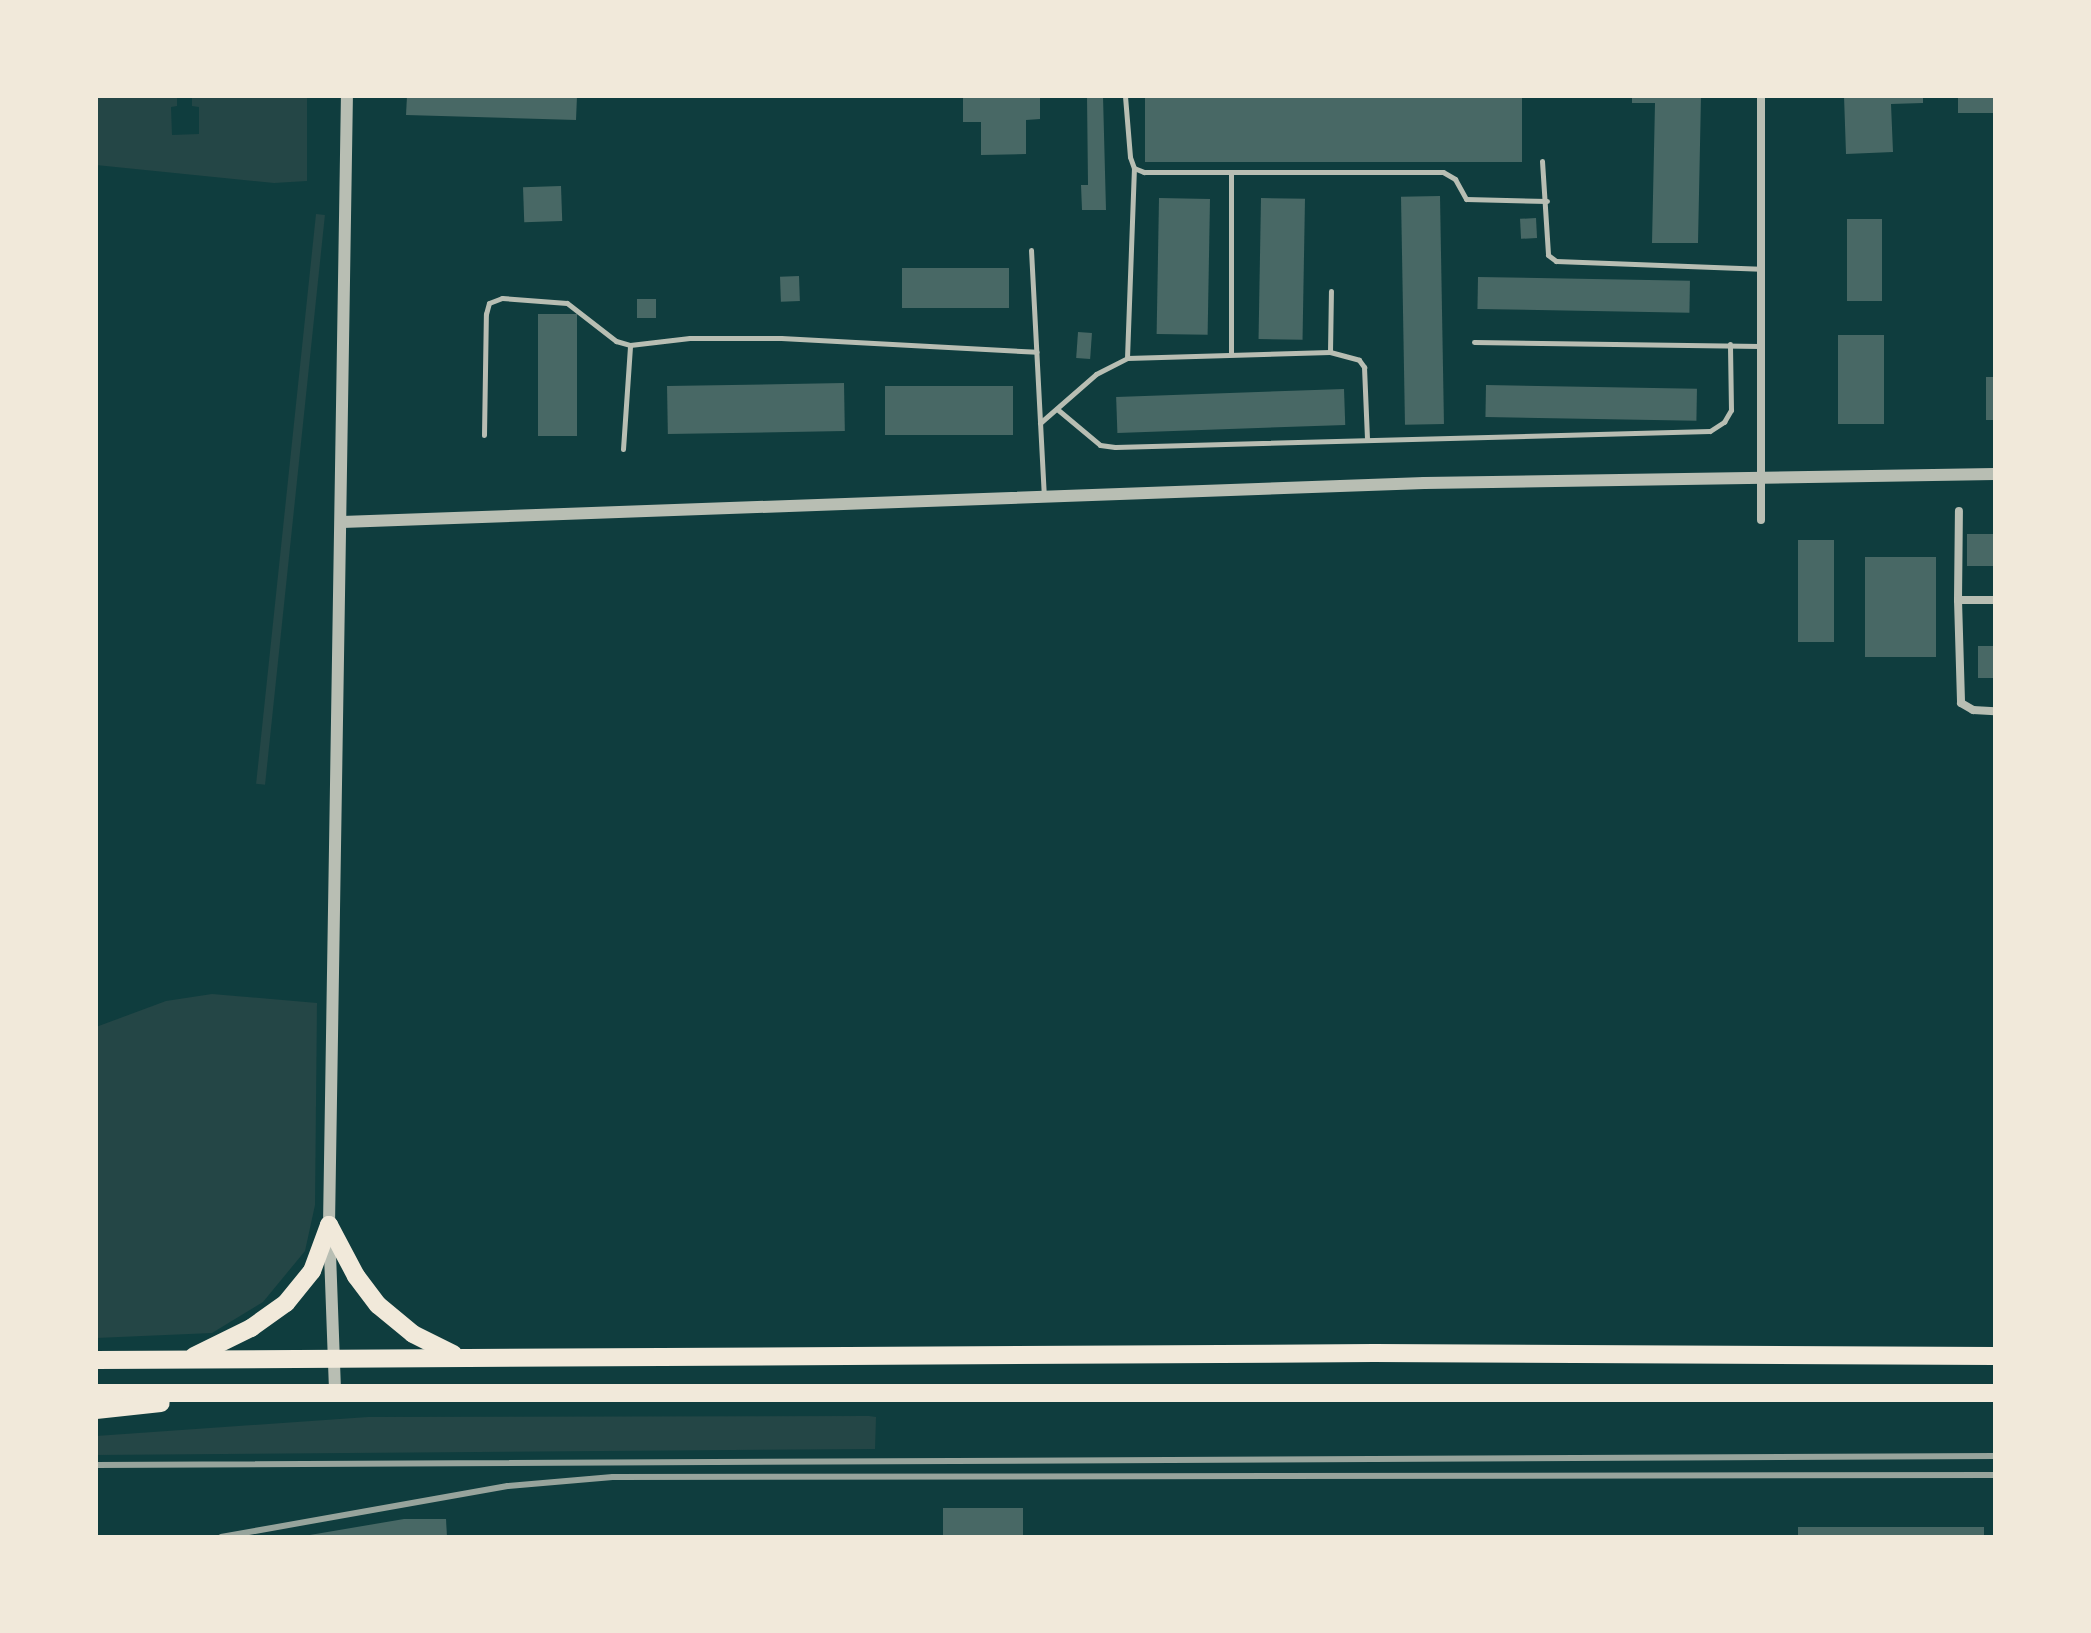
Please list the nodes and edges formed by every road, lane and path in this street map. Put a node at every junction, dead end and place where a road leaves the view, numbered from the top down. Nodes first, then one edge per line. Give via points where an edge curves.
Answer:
1 (347, 96) edge
2 (1125, 96) edge
3 (1761, 96) edge
4 (1542, 161) dead end
5 (1134, 168) junction
6 (1231, 174) junction
7 (1547, 201) junction
8 (1031, 250) dead end
9 (1761, 269) junction
10 (1331, 291) dead end
11 (1474, 342) dead end
12 (1730, 344) junction
13 (630, 345) junction
14 (1761, 346) junction
15 (1037, 352) junction
16 (1330, 352) junction
17 (1231, 353) junction
18 (1127, 358) junction
19 (1057, 409) junction
20 (1040, 423) junction
21 (484, 435) dead end
22 (1367, 438) junction
23 (623, 449) dead end
24 (1995, 474) edge
25 (1761, 477) junction
26 (1044, 499) junction
27 (1959, 511) dead end
28 (1761, 520) dead end
29 (342, 522) junction
30 (1958, 600) junction
31 (1995, 600) edge
32 (1995, 711) edge
33 (329, 1225) junction
34 (333, 1356) junction
35 (1995, 1356) edge
36 (188, 1359) junction
37 (468, 1359) junction
38 (96, 1360) edge
39 (335, 1390) junction
40 (265, 1392) junction
41 (96, 1393) edge
42 (1995, 1393) edge
43 (96, 1410) edge

1 - 29 street
2 - 5 lane
3 - 9 street
4 - 7 lane
5 - 6 lane
5 - 18 lane
6 - 7 lane via 1443,172 1455,179 1466,199
6 - 17 lane
7 - 9 lane via 1548,255 1556,261
8 - 15 lane
9 - 14 street
10 - 16 lane
11 - 12 lane
12 - 14 lane
12 - 22 lane via 1731,410 1710,431
13 - 15 lane via 690,338 781,338
13 - 21 lane via 616,341 567,303 516,298 489,303 483,335
13 - 23 lane
14 - 25 street
15 - 20 lane
16 - 17 lane
16 - 22 lane via 1359,360 1364,367
17 - 18 lane
18 - 19 lane via 1096,374
19 - 20 lane
19 - 22 lane via 1100,445 1115,447
20 - 26 lane
24 - 25 street
25 - 26 street via 1424,483
25 - 28 street
26 - 29 street
27 - 30 street
29 - 33 street
30 - 31 street
30 - 32 street via 1961,703 1973,710
33 - 34 street
33 - 36 highway via 312,1271 286,1303 251,1328
33 - 37 highway via 378,1305 420,1339
34 - 36 highway
34 - 37 highway
34 - 39 street
35 - 37 highway via 1294,1353
36 - 38 highway
39 - 40 highway
39 - 42 highway
40 - 41 highway
40 - 43 highway

